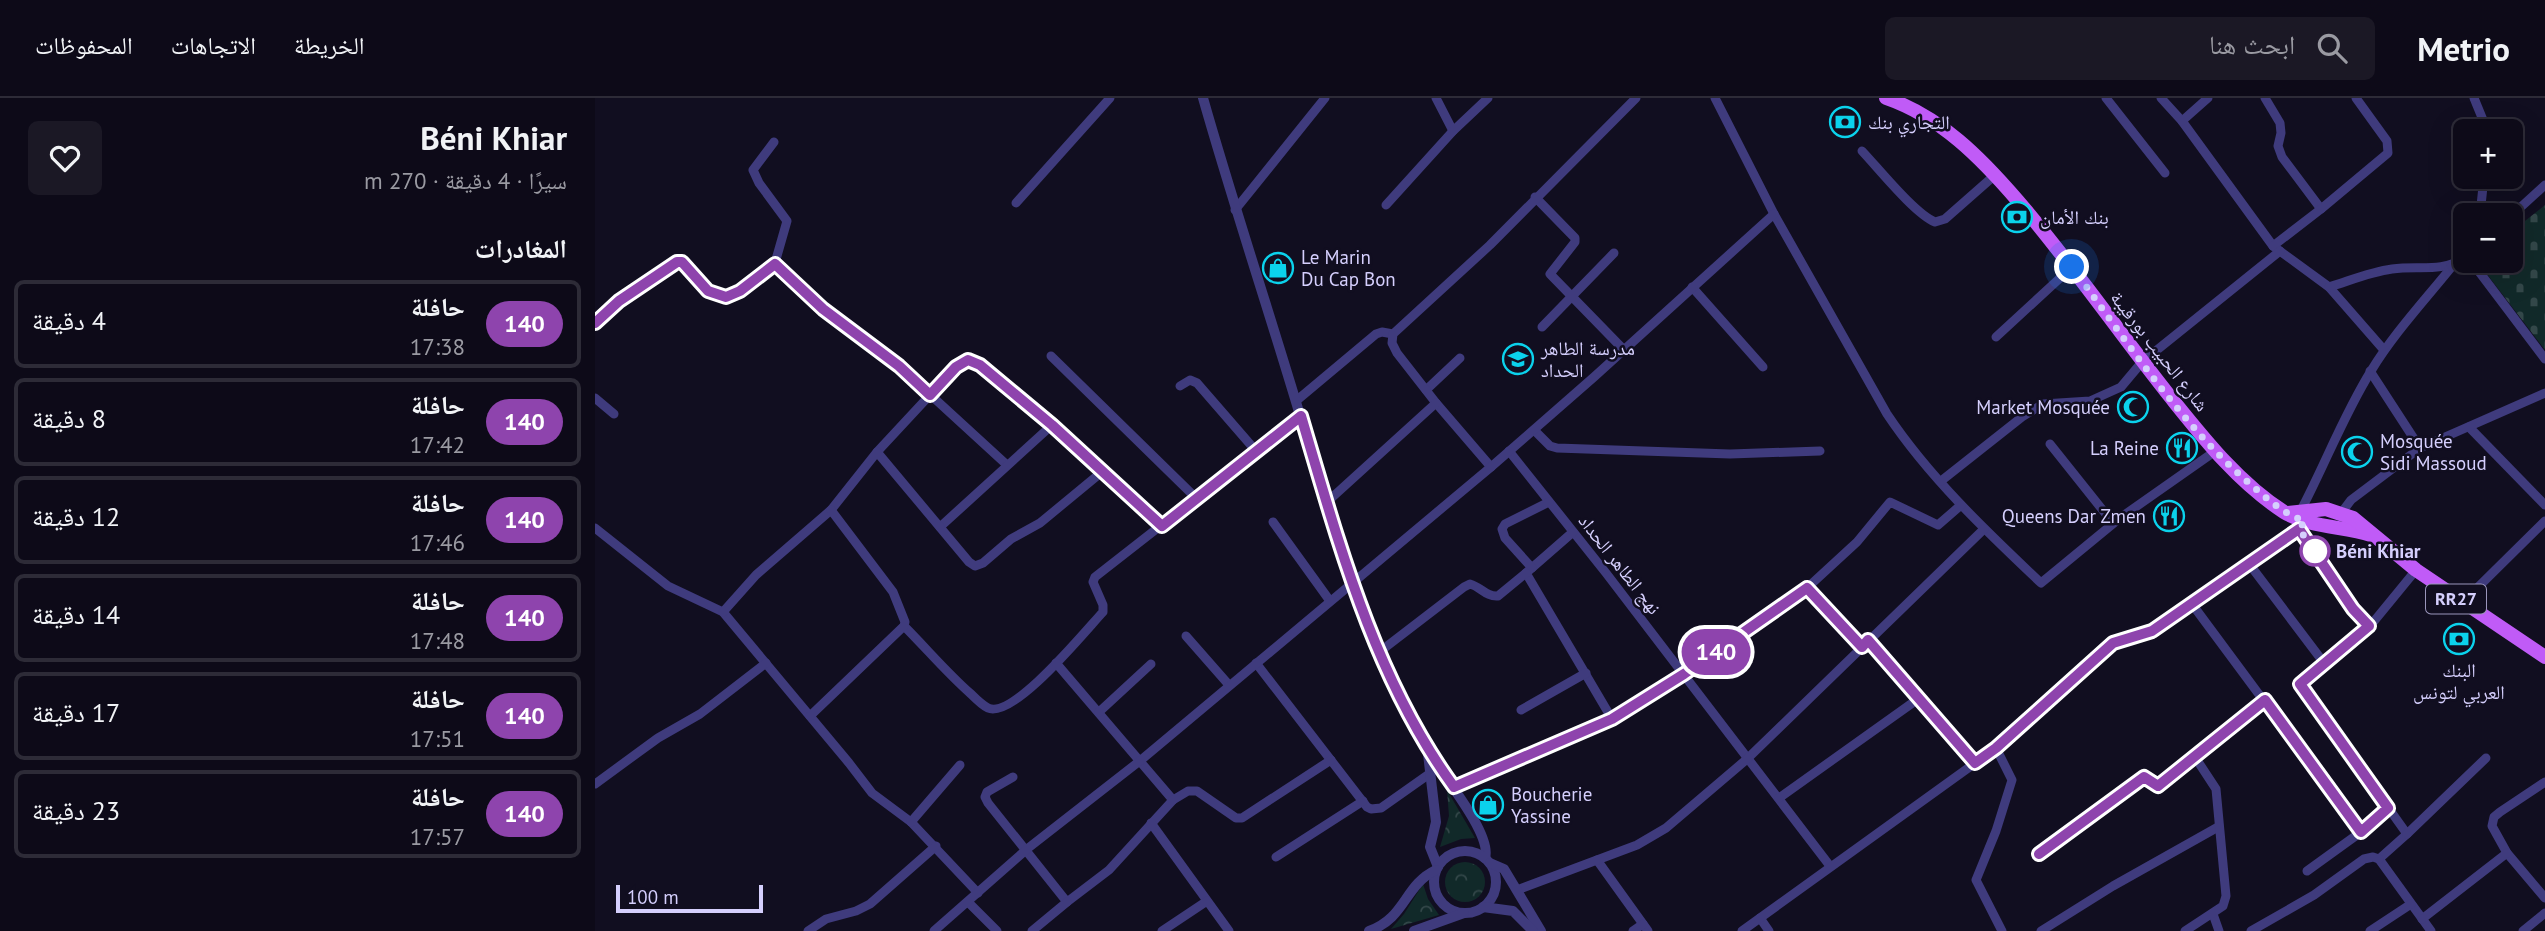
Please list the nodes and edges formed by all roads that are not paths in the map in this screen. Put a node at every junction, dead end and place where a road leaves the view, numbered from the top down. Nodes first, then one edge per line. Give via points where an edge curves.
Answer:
1 (1109, 98) edge
2 (1203, 98) edge
3 (1325, 98) edge
4 (1436, 98) edge
5 (1487, 98) edge
6 (1636, 98) edge
7 (1715, 98) edge
8 (1886, 98) edge
9 (2106, 98) edge
10 (2161, 98) edge
11 (2208, 98) edge
12 (2265, 98) edge
13 (2356, 98) edge
14 (2474, 98) edge
15 (2483, 119) edge
16 (2182, 121) junction
17 (1453, 131) junction
18 (774, 142) dead end
19 (1862, 151) dead end
20 (2165, 173) dead end
21 (1995, 175) junction
22 (2545, 185) edge
23 (1535, 197) junction
24 (1016, 203) dead end
25 (1386, 205) dead end
26 (2523, 205) edge
27 (2321, 209) junction
28 (1235, 210) junction
29 (1774, 214) junction
30 (2277, 248) junction
31 (1614, 253) dead end
32 (775, 264) junction
33 (2453, 264) edge
34 (2453, 265) edge
35 (2072, 267) junction
36 (2480, 273) edge
37 (1692, 286) junction
38 (2329, 287) junction
39 (1572, 297) junction
40 (595, 323) edge
41 (1542, 327) dead end
42 (1393, 334) junction
43 (1996, 337) dead end
44 (1624, 350) junction
45 (2384, 350) junction
46 (1051, 356) dead end
47 (1460, 358) dead end
48 (2545, 359) edge
49 (2142, 362) junction
50 (1763, 367) dead end
51 (2371, 371) junction
52 (1180, 386) dead end
53 (1426, 390) junction
54 (2545, 393) edge
55 (930, 395) junction
56 (595, 397) edge
57 (1296, 401) junction
58 (1436, 403) junction
59 (614, 414) dead end
60 (1301, 416) junction
61 (1052, 425) junction
62 (2469, 426) junction
63 (1534, 430) junction
64 (2050, 444) dead end
65 (2420, 448) junction
66 (1256, 451) junction
67 (1820, 451) dead end
68 (877, 452) junction
69 (1509, 452) junction
70 (2214, 452) junction
71 (1007, 465) junction
72 (1491, 467) junction
73 (1103, 471) junction
74 (1941, 481) junction
75 (1196, 498) junction
76 (1327, 502) junction
77 (1549, 502) junction
78 (1961, 505) junction
79 (2545, 505) edge
80 (831, 510) junction
81 (2301, 517) junction
82 (2338, 519) junction
83 (2545, 521) edge
84 (1273, 522) dead end
85 (2113, 523) junction
86 (1162, 526) junction
87 (940, 527) junction
88 (595, 528) edge
89 (1984, 529) junction
90 (1573, 532) junction
91 (2250, 565) junction
92 (1529, 570) junction
93 (2416, 570) junction
94 (1352, 583) junction
95 (1807, 588) junction
96 (1330, 601) junction
97 (2462, 603) junction
98 (2192, 604) junction
99 (723, 612) junction
100 (904, 626) junction
101 (2369, 626) junction
102 (1186, 636) dead end
103 (1865, 644) junction
104 (1378, 653) junction
105 (2545, 657) edge
106 (766, 663) junction
107 (1056, 663) junction
108 (1256, 663) junction
109 (2324, 663) junction
110 (1151, 664) dead end
111 (1586, 673) junction
112 (1684, 674) junction
113 (1229, 685) junction
114 (1917, 699) junction
115 (2265, 700) junction
116 (1521, 710) dead end
117 (1099, 712) junction
118 (810, 716) junction
119 (1612, 719) junction
120 (1996, 748) junction
121 (1428, 751) junction
122 (2195, 757) junction
123 (2486, 758) dead end
124 (1141, 760) junction
125 (1331, 760) junction
126 (1747, 760) junction
127 (1975, 763) junction
128 (960, 765) dead end
129 (1432, 772) junction
130 (1013, 777) dead end
131 (2545, 783) edge
132 (595, 784) edge
133 (1454, 787) junction
134 (1779, 798) junction
135 (1173, 800) junction
136 (1363, 801) junction
137 (2388, 808) junction
138 (911, 822) junction
139 (1151, 823) junction
140 (2218, 827) junction
141 (2361, 832) junction
142 (2407, 834) junction
143 (936, 846) junction
144 (1027, 849) junction
145 (2508, 853) junction
146 (2039, 854) dead end
147 (1276, 857) dead end
148 (2379, 859) junction
149 (1488, 860) junction
150 (1597, 860) junction
151 (1830, 866) junction
152 (1437, 868) junction
153 (2307, 871) dead end
154 (1517, 890) junction
155 (978, 893) junction
156 (2545, 898) edge
157 (1207, 901) junction
158 (968, 902) junction
159 (1067, 902) junction
160 (2411, 904) junction
161 (1483, 907) junction
162 (1465, 913) junction
163 (2545, 913) edge
164 (2213, 914) junction
165 (1760, 918) junction
166 (2423, 919) junction
167 (1646, 928) edge
168 (808, 931) edge
169 (934, 931) edge
170 (997, 931) edge
171 (1032, 931) edge
172 (1162, 931) edge
173 (1229, 931) edge
174 (1369, 931) edge
175 (1414, 931) edge
176 (1533, 931) edge
177 (1541, 931) edge
178 (1633, 931) edge
179 (1742, 931) edge
180 (1769, 931) edge
181 (2002, 931) edge
182 (2041, 931) edge
183 (2185, 931) edge
184 (2219, 931) edge
185 (2251, 931) edge
186 (2370, 931) edge
187 (2431, 931) edge
188 (2522, 931) edge

1 - 24 street
2 - 28 street
3 - 28 street
4 - 17 street
5 - 17 street
6 - 23 street
7 - 29 street
8 - 21 main road, شارع الحبيب بورقيبة via 1947,130
9 - 20 street
10 - 16 street
11 - 16 street
12 - 27 street via 2280,123 2282,157
13 - 27 street via 2387,141 2389,151
14 - 15 street
16 - 30 street
17 - 25 street
18 - 32 street via 753,170 787,222
19 - 21 street via 1935,222 1945,219
21 - 35 main road, شارع الحبيب بورقيبة
22 - 26 street
23 - 39 street via 1575,238 1550,274
23 - 42 street
27 - 30 street
28 - 57 street
29 - 37 street
29 - 74 street via 1887,414
30 - 38 street
30 - 49 street
31 - 39 street
32 - 40 street via 726,297 708,291 677,262
32 - 55 street
33 - 38 street via 2390,269
34 - 45 street
35 - 43 street
35 - 49 main road, شارع الحبيب بورقيبة
36 - 48 street
37 - 44 street
37 - 50 street
38 - 45 street
39 - 41 street
39 - 44 street
42 - 53 street via 1394,346
42 - 57 street via 1376,334
44 - 63 street
45 - 51 street
46 - 75 street
47 - 53 street
49 - 70 main road, شارع الحبيب بورقيبة
49 - 74 street via 2121,387 2108,394 2035,408
51 - 65 street
51 - 81 street via 2336,434
52 - 66 street via 1190,380 1197,383
53 - 58 street
54 - 62 street
55 - 61 street via 961,362 971,360
55 - 68 street
55 - 71 street
56 - 59 street
57 - 60 street
58 - 72 street
58 - 76 street
60 - 66 street
60 - 76 street
61 - 71 street
61 - 73 street
62 - 65 street
62 - 79 street
63 - 67 street via 1557,448 1730,454
63 - 69 street
64 - 85 street
65 - 82 street via 2351,500
66 - 75 street
68 - 80 street
68 - 87 street
69 - 72 street
69 - 77 street, نهج الطاهر الحداد
70 - 81 main road, شارع الحبيب بورقيبة via 2241,477
70 - 85 street
71 - 87 street
72 - 94 street
73 - 86 street
73 - 87 street via 979,565 969,562
74 - 78 street
75 - 86 street
76 - 94 street
77 - 90 street, نهج الطاهر الحداد
77 - 92 street via 1502,529
78 - 89 street
78 - 95 street via 1938,526 1890,502 1857,542
80 - 99 street via 756,575
80 - 100 street via 893,592
81 - 82 main road via 2326,509
81 - 91 street
81 - 101 street via 2353,609
82 - 93 main road, RR27 via 2353,518
83 - 97 street
84 - 96 street
85 - 89 street via 2041,583
86 - 107 street via 1094,579 1103,612
88 - 99 street via 668,586
89 - 103 street
90 - 92 street
90 - 112 street, نهج الطاهر الحداد
91 - 98 street
91 - 109 street
92 - 104 street via 1498,596 1470,584
92 - 111 street
93 - 97 main road, RR27
93 - 101 street
94 - 96 street
94 - 104 street
95 - 103 street
95 - 112 street
96 - 108 street
97 - 105 main road, RR27
98 - 115 street
98 - 120 street via 2148,634 2113,643
99 - 106 street
100 - 107 street via 987,708 998,710 1013,703
100 - 118 street
101 - 109 street
102 - 113 street
103 - 114 street
103 - 126 street
104 - 121 street
106 - 118 street
106 - 132 street via 700,714
107 - 117 street
108 - 113 street
108 - 125 street
109 - 137 street via 2300,686
110 - 117 street
111 - 116 street
111 - 119 street
112 - 119 street
112 - 126 street, نهج الطاهر الحداد
113 - 124 street
114 - 127 street
114 - 134 street
115 - 122 street
115 - 141 street
117 - 124 street
118 - 138 street via 871,793
119 - 133 street
120 - 127 street
120 - 181 street via 2012,780 1976,880
121 - 129 street
121 - 133 street
122 - 140 street via 2216,789
122 - 146 street via 2158,786 2144,777
123 - 142 street
124 - 135 street
124 - 144 street
125 - 135 street via 1242,818 1196,791
125 - 136 street
126 - 134 street, نهج الطاهر الحداد
126 - 150 street via 1653,838
127 - 151 street
128 - 138 street
129 - 136 street via 1376,810
129 - 152 street via 1436,822 1430,847
130 - 144 street via 985,797
131 - 145 street via 2494,817 2492,829
133 - 149 street via 1484,841
134 - 151 street, نهج الطاهر الحداد
135 - 139 street
136 - 147 street
137 - 141 street
137 - 142 street
138 - 143 street
139 - 157 street
139 - 159 street via 1109,870
140 - 164 street via 2226,896
140 - 182 street
141 - 153 street
142 - 148 street
143 - 155 street
143 - 168 street via 870,904 826,919
144 - 155 street
144 - 159 street
145 - 156 street
145 - 166 street
148 - 160 street
148 - 185 street via 2364,859
149 - 152 street via 1464,850 1448,855
149 - 154 street via 1504,869
149 - 161 street via 1496,888
150 - 154 street
150 - 167 street
151 - 165 street
152 - 162 street via 1434,880 1439,899
152 - 174 street via 1420,880 1388,922
154 - 177 street
155 - 158 street
157 - 172 street
157 - 173 street
158 - 169 street
158 - 170 street
159 - 171 street
160 - 166 street
160 - 186 street
161 - 162 street
161 - 176 street via 1513,911
162 - 175 street
163 - 188 street
164 - 183 street
164 - 184 street
165 - 179 street
165 - 180 street
166 - 187 street
167 - 178 street

